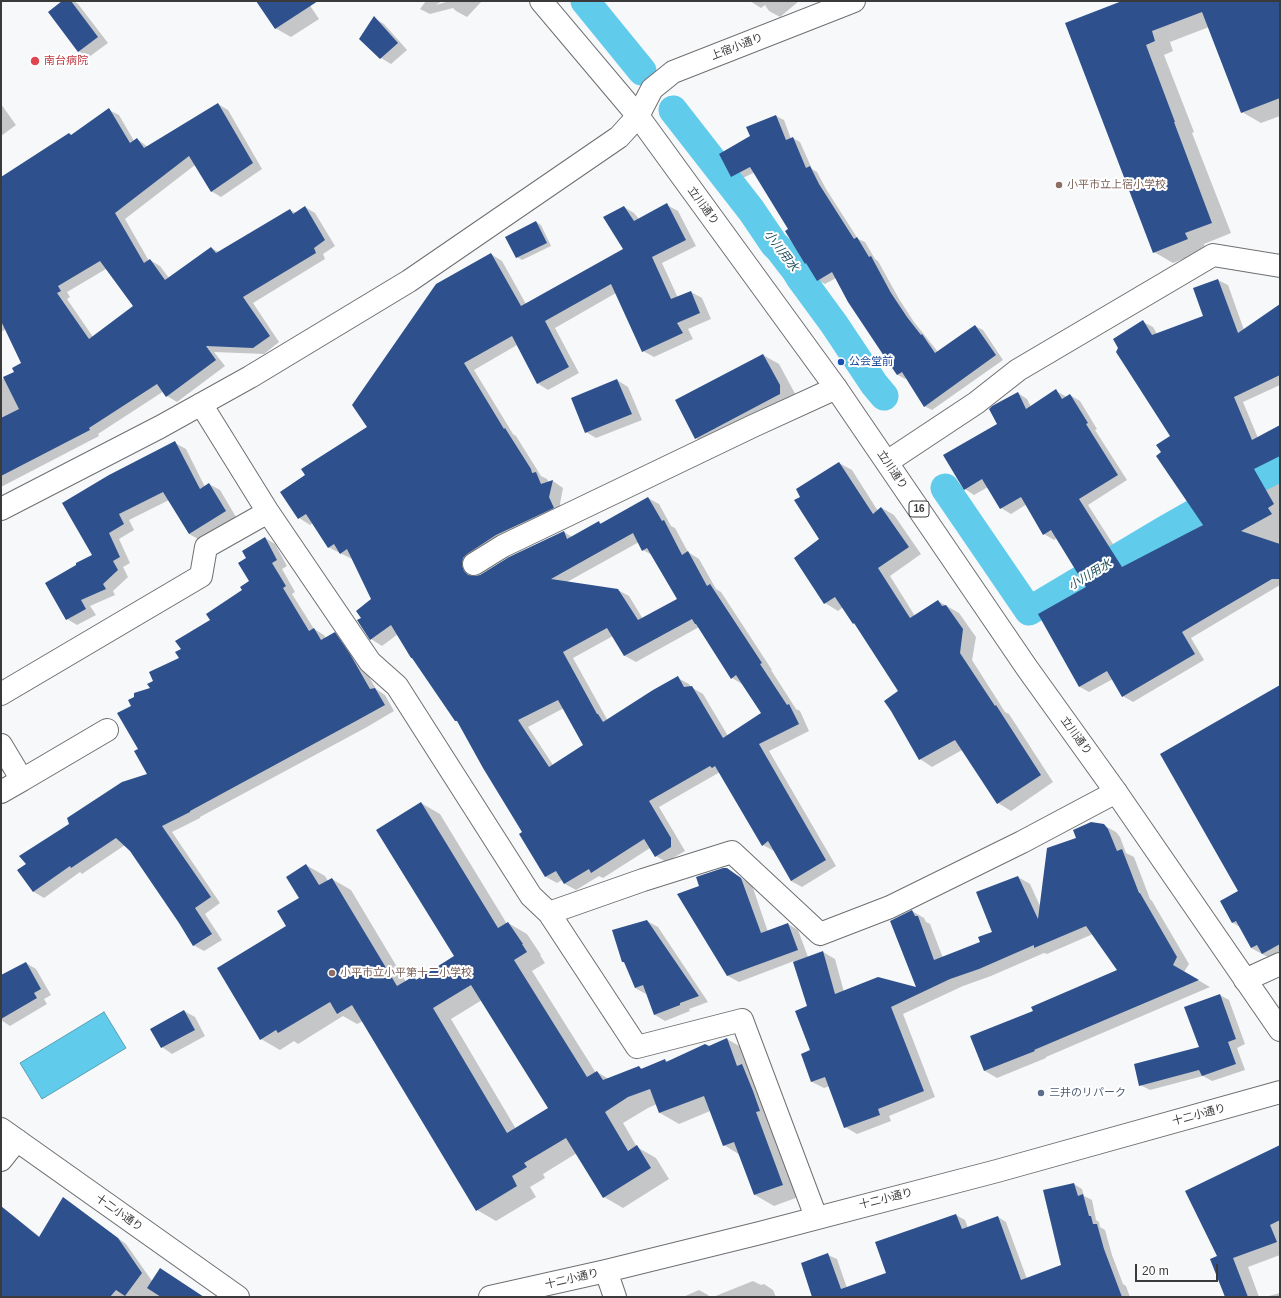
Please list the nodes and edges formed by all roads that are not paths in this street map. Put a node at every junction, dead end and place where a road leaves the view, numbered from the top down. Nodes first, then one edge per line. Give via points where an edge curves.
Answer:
1 (541, 1) edge
2 (854, 1) edge
3 (638, 116) junction
4 (1280, 266) edge
5 (836, 388) junction
6 (202, 404) junction
7 (887, 462) junction
8 (1, 509) edge
9 (268, 512) junction
10 (474, 564) dead end
11 (1, 694) edge
12 (107, 730) dead end
13 (1, 745) edge
14 (22, 780) junction
15 (1, 792) edge
16 (1116, 792) junction
17 (549, 912) junction
18 (1280, 964) edge
19 (1245, 980) junction
20 (1280, 1030) edge
21 (1280, 1092) edge
22 (9, 1135) edge
23 (1, 1160) edge
24 (816, 1217) junction
25 (606, 1271) junction
26 (238, 1297) edge
27 (490, 1297) edge
28 (615, 1297) edge

1 - 3 street, 立川通り / 16
2 - 3 street, 上宿小通り via 673,72 652,89
3 - 5 street, 立川通り / 16
3 - 6 street, 上宿小通り via 619,137 409,281
4 - 7 street via 1213,255 1018,370 976,403
5 - 7 street, 立川通り / 16
5 - 10 street via 504,546
6 - 8 street, 上宿小通り
6 - 9 street
7 - 16 street, 立川通り / 16 via 1027,668
9 - 11 street via 206,547 201,576
9 - 17 street via 370,662 397,686 531,896
12 - 14 street
13 - 14 street
14 - 15 street
16 - 17 street via 890,907 820,934 732,852
16 - 19 street, 立川通り / 16
17 - 24 street via 637,1047 742,1020
18 - 19 street
19 - 20 street, 立川通り / 16
21 - 24 street, 十二小通り
22 - 23 street
22 - 26 street, 十二小通り
24 - 25 street, 十二小通り
25 - 27 street, 十二小通り
25 - 28 street

